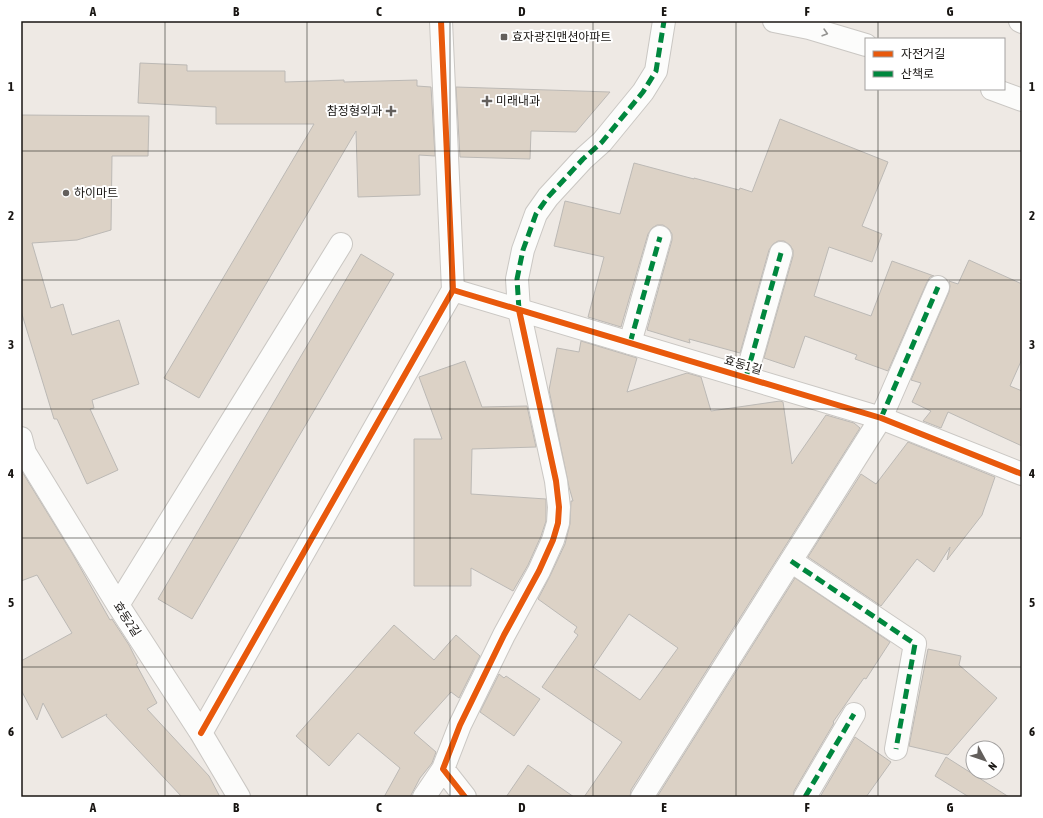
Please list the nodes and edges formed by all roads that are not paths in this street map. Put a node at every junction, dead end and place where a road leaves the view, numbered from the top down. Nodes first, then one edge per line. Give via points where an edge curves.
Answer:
1 (442, 21) edge
2 (664, 21) edge
3 (774, 21) edge
4 (865, 45) edge
5 (995, 90) edge
6 (1022, 100) edge
7 (660, 237) dead end
8 (341, 244) dead end
9 (781, 254) dead end
10 (938, 287) dead end
11 (452, 290) junction
12 (519, 310) junction
13 (630, 343) junction
14 (746, 377) junction
15 (881, 418) junction
16 (22, 449) edge
17 (1022, 474) edge
18 (791, 561) junction
19 (118, 605) junction
20 (854, 714) dead end
21 (201, 733) junction
22 (896, 749) dead end
23 (443, 770) junction
24 (239, 797) edge
25 (424, 797) edge
26 (465, 797) edge
27 (642, 797) edge
28 (805, 797) edge

1 - 11 street
2 - 12 street via 656,71 643,92 602,142 548,197 536,214 523,250 517,279
3 -> 4 street via 809,28
5 - 6 street
7 - 13 street
8 - 19 street
9 - 14 street
10 - 15 street
11 - 12 street, 효동1길
11 - 21 street
12 - 13 street, 효동1길
12 - 23 street via 556,480 558,522 539,571 460,725
13 - 14 street, 효동1길
14 - 15 street, 효동1길
15 - 17 street, 효동1길
15 - 18 street
16 - 19 street, 효동2길
18 - 22 street via 916,644
18 - 27 street
19 - 21 street, 효동2길
20 - 28 street
21 - 24 street, 효동2길
23 - 25 street
23 - 26 street

